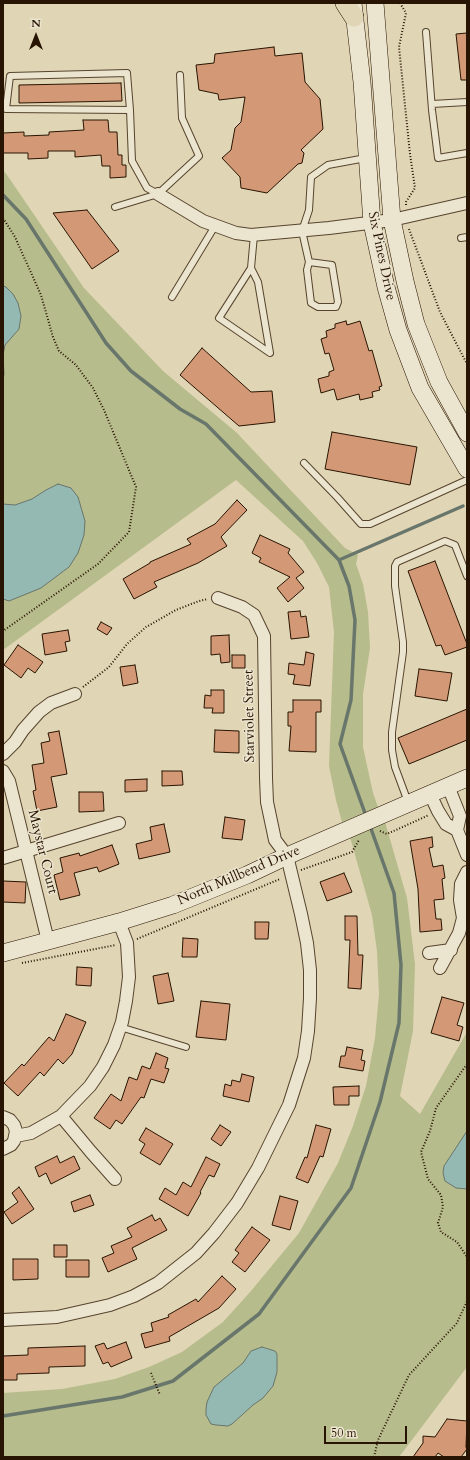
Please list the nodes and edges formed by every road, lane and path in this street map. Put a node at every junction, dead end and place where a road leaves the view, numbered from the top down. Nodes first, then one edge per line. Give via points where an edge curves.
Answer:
1 (375, 3) edge
2 (400, 3) edge
3 (351, 8) edge
4 (426, 32) dead end
5 (180, 74) dead end
6 (467, 102) edge
7 (432, 104) junction
8 (130, 110) junction
9 (467, 153) edge
10 (367, 158) junction
11 (158, 194) junction
12 (467, 203) edge
13 (115, 207) dead end
14 (3, 218) edge
15 (399, 218) junction
16 (372, 223) junction
17 (215, 226) junction
18 (302, 231) junction
19 (254, 235) junction
20 (310, 262) junction
21 (251, 268) junction
22 (172, 297) dead end
23 (467, 364) edge
24 (467, 433) edge
25 (304, 463) dead end
26 (467, 469) edge
27 (467, 480) edge
28 (467, 576) edge
29 (218, 598) joint
30 (3, 631) edge
31 (75, 694) joint
32 (3, 754) edge
33 (3, 771) edge
34 (467, 778) edge
35 (448, 786) junction
36 (430, 794) junction
37 (409, 804) junction
38 (119, 823) dead end
39 (457, 830) junction
40 (27, 852) junction
41 (467, 855) edge
42 (287, 856) junction
43 (3, 858) edge
44 (467, 872) edge
45 (119, 922) junction
46 (48, 942) junction
47 (451, 950) junction
48 (3, 953) edge
49 (429, 953) dead end
50 (440, 968) dead end
51 (120, 1027) junction
52 (186, 1047) dead end
53 (467, 1064) edge
54 (61, 1116) junction
55 (3, 1117) edge
56 (16, 1136) junction
57 (3, 1149) edge
58 (115, 1179) dead end
59 (467, 1257) edge
60 (467, 1301) edge
61 (3, 1320) edge
62 (151, 1373) dead end
63 (160, 1395) dead end
64 (374, 1457) edge

1 - 15 street, Six Pines Drive
2 - 15 path via 406,13 398,47 415,188
3 - 10 street, Six Pines Drive via 362,82
4 - 7 lane
5 - 11 lane via 182,118 199,156
6 - 7 lane
7 - 9 lane via 438,158
8 - 8 lane via 127,73 10,76 6,109
8 - 11 lane via 132,161 147,188
10 - 16 street, Six Pines Drive
10 - 18 lane via 328,165 311,178 310,210
11 - 13 lane
11 - 17 street via 202,221
12 - 15 street
14 - 30 path via 15,237 41,294 59,351 76,365 93,388 136,487 129,532 98,564
15 - 16 street
15 - 23 path via 440,312
15 - 24 street, Six Pines Drive via 405,281 416,324 439,382
16 - 18 street
16 - 26 street, Six Pines Drive via 386,287 404,349 420,388
17 - 19 street via 236,233
17 - 22 lane
18 - 19 street
18 - 20 lane
19 - 21 lane
20 - 20 lane via 307,270 311,303 318,307 336,307 338,302 332,265
21 - 21 lane via 219,318 270,353 258,282
25 - 27 lane via 360,524 370,524
28 - 37 lane via 455,545 445,542 397,562 394,566 394,586 403,652 392,732 392,750 395,767
29 - 31 path via 200,601 176,610 146,627 127,644 109,667
29 - 42 street, Starviolet Street via 242,607 254,615 264,636 267,802 276,840
31 - 32 street via 51,703 39,712
33 - 40 street, Maystar Court via 9,781
34 - 35 street, North Millbend Drive
35 - 36 street, North Millbend Drive
35 - 39 street via 460,816
36 - 37 street, North Millbend Drive
36 - 39 street via 446,824
37 - 42 street, North Millbend Drive
38 - 40 street
39 - 41 street
40 - 43 street
40 - 46 street, Maystar Court
42 - 45 street, North Millbend Drive via 188,899
42 - 61 street via 307,943 310,970 308,1031 304,1058 289,1105 258,1168 237,1203 196,1253 158,1283 134,1296 84,1312 57,1317
44 - 47 street via 461,884 463,918
45 - 46 street, North Millbend Drive
45 - 51 street via 127,943 129,977
46 - 48 street, North Millbend Drive
47 - 49 street
47 - 50 street
51 - 52 lane
51 - 54 street via 103,1067 90,1086
53 - 59 path via 436,1108 421,1152 428,1179 441,1194 443,1207 438,1223 441,1232 457,1242
54 - 56 street via 30,1133
54 - 58 street
55 - 56 street via 14,1124
56 - 57 street via 11,1145
60 - 64 path via 457,1323 409,1375 378,1440
62 - 63 path

